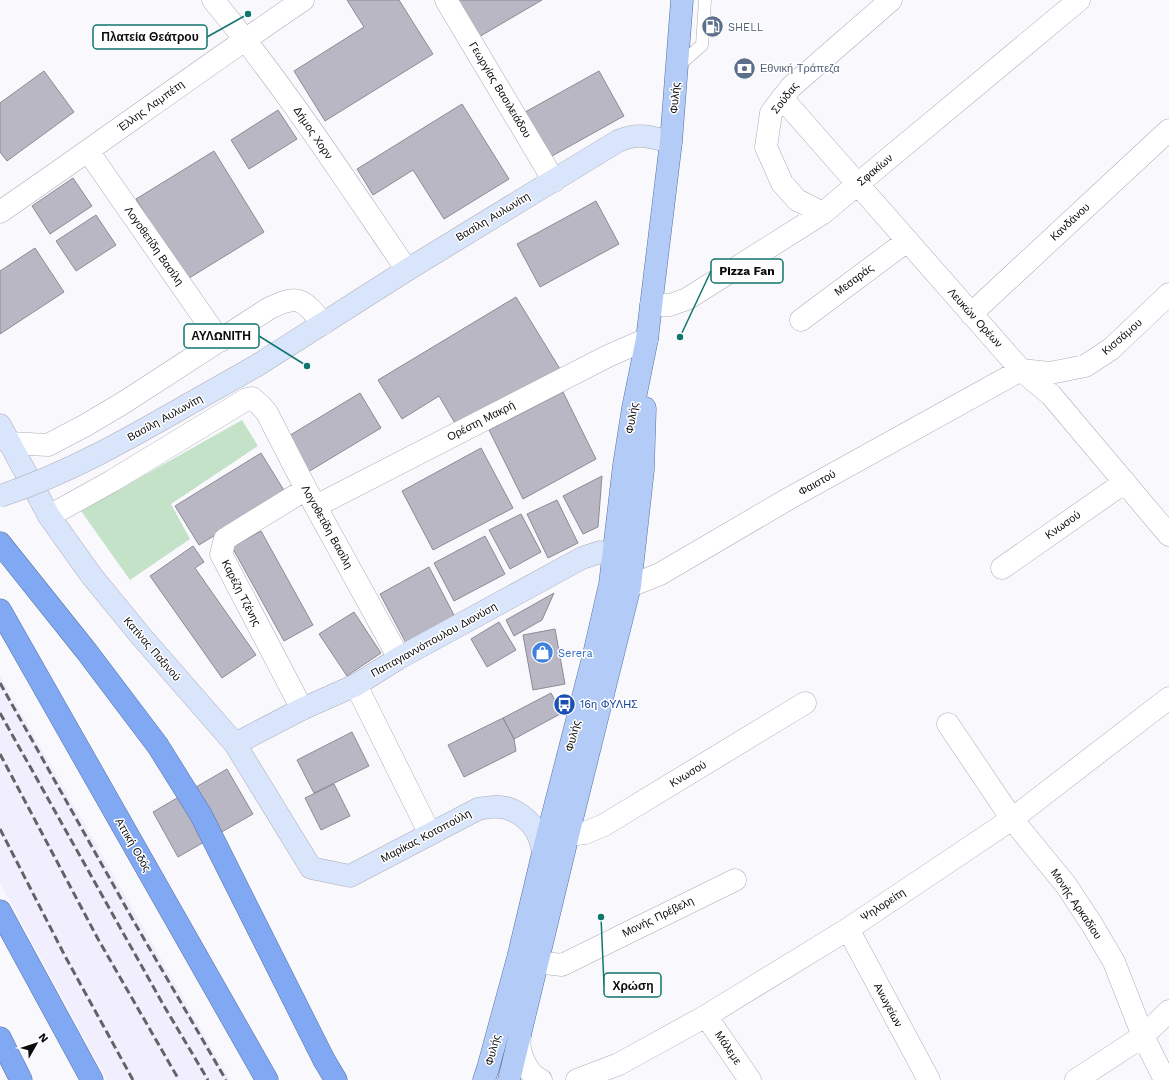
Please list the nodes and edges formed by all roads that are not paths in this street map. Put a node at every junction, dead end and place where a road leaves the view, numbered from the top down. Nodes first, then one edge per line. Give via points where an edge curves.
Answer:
1 (213, 0) edge
2 (303, 0) edge
3 (446, 0) edge
4 (682, 0) edge
5 (705, 0) edge
6 (891, 0) edge
7 (1079, 0) edge
8 (245, 39) junction
9 (677, 67) junction
10 (782, 98) junction
11 (1169, 130) edge
12 (671, 142) junction
13 (88, 151) junction
14 (554, 181) junction
15 (858, 184) junction
16 (0, 212) edge
17 (822, 213) junction
18 (907, 241) junction
19 (407, 270) junction
20 (1169, 294) edge
21 (651, 305) junction
22 (971, 314) junction
23 (801, 320) dead end
24 (323, 324) junction
25 (647, 339) junction
26 (220, 341) junction
27 (1021, 370) junction
28 (5, 434) edge
29 (1125, 482) junction
30 (0, 496) edge
31 (311, 498) junction
32 (49, 516) junction
33 (1169, 535) edge
34 (0, 543) edge
35 (624, 559) junction
36 (1002, 568) dead end
37 (620, 585) junction
38 (0, 610) edge
39 (399, 658) junction
40 (356, 685) junction
41 (1169, 698) edge
42 (805, 703) dead end
43 (302, 709) junction
44 (948, 724) dead end
45 (235, 744) junction
46 (1012, 819) junction
47 (430, 834) junction
48 (568, 835) junction
49 (543, 853) junction
50 (311, 868) joint
51 (735, 880) dead end
52 (0, 911) edge
53 (848, 929) junction
54 (536, 962) junction
55 (1169, 1011) edge
56 (706, 1016) junction
57 (520, 1032) junction
58 (1143, 1036) junction
59 (0, 1038) edge
60 (21, 1080) edge
61 (92, 1080) edge
62 (267, 1080) edge
63 (336, 1080) edge
64 (484, 1080) edge
65 (509, 1080) edge
66 (541, 1080) edge
67 (577, 1080) edge
68 (750, 1080) edge
69 (929, 1080) edge
70 (1076, 1080) edge
71 (1165, 1080) edge

1 - 8 street, Δήμος Χορν
2 - 8 street, Έλλης Λαμπέτη
3 - 14 street, Γεωργίας Βασιλειάδου
4 - 9 main road, Φυλής
5 - 9 lane via 702,45
6 - 10 street, Σούδας via 791,87
7 - 15 street, Σφακίων
8 - 13 street, Έλλης Λαμπέτη
8 - 19 street, Δήμος Χορν via 293,103
9 - 12 main road, Φυλής
10 - 15 street, Λευκών Ορέων
10 - 17 street, Σούδας via 771,113 766,147 782,184 797,200
11 - 22 street, Κανδάνου
12 - 14 street, Βασίλη Αυλωνίτη via 647,136 632,136 618,141
12 - 21 main road, Φυλής
13 - 16 street, Έλλης Λαμπέτη
13 - 26 street, Λογοθετίδη Βασίλη
14 - 19 street, Βασίλη Αυλωνίτη
15 - 17 street, Σφακίων
15 - 18 street, Λευκών Ορέων
17 - 21 street, Σφακίων via 687,299 670,305
18 - 22 street, Λευκών Ορέων
18 - 23 street, Μεσαράς
19 - 24 street, Βασίλη Αυλωνίτη
20 - 27 street, Κισσάμου via 1111,349 1085,366 1050,373
21 - 25 main road, Φυλής
22 - 27 street, Λευκών Ορέων
24 - 26 street via 310,307 293,299 268,309
24 - 30 street, Βασίλη Αυλωνίτη, bridge via 256,366 114,446 58,474
25 - 31 street, Ορέστη Μακρή
25 - 35 main road, Φυλής via 643,470
26 - 28 street via 111,410 48,445
27 - 29 street, Λευκών Ορέων via 1051,395
27 - 37 street, Φαιστού via 788,499 660,574
28 - 32 street, Κατίνας Παξινού
29 - 33 street, Λευκών Ορέων
29 - 36 street, Κνωσού
31 - 32 street, Λογοθετίδη Βασίλη via 267,413 252,398
31 - 39 street, Λογοθετίδη Βασίλη
31 - 43 street, Καρέζη Τζένης via 225,539 221,554
32 - 45 street, Κατίνας Παξινού via 91,575
34 - 63 highway via 158,746 201,815
35 - 37 main road, Φυλής
35 - 39 street, Παπαγιαννόπουλου Διονύση via 600,552 582,558
37 - 48 main road, Φυλής
37 - 49 main road, Φυλής via 594,654
38 - 62 highway, Αττική Οδός
39 - 40 street, Παπαγιαννόπουλου Διονύση
40 - 43 street, Παπαγιαννόπουλου Διονύση
40 - 47 street
41 - 46 street, Ψηλορείτη
42 - 48 street, Κνωσού via 604,824 585,832
43 - 45 street, Παπαγιαννόπουλου Διονύση
44 - 46 street, Μονής Αρκαδίου
45 - 50 street, Κατίνας Παξινού
46 - 53 street, Ψηλορείτη
46 - 58 street, Μονής Αρκαδίου via 1066,885 1091,923 1114,962
47 - 49 street, Μαρίκας Κοτοπούλη via 478,809 501,807 517,812 529,821 538,835
47 - 50 street, Μαρίκας Κοτοπούλη via 350,876
48 - 54 main road, Φυλής
49 - 64 main road, Φυλής via 518,958
51 - 54 street, Μονής Πρέβελη via 562,965
52 - 61 highway
53 - 56 street, Ψηλορείτη
53 - 69 street, Ανωγείων
54 - 57 main road, Φυλής
55 - 58 street
56 - 67 street, Ψηλορείτη via 619,1064
56 - 68 street, Μάλεμε
57 - 65 main road, Φυλής
57 - 66 street via 520,1049 526,1065
58 - 70 street
58 - 71 street, Μονής Αρκαδίου
59 - 60 highway

